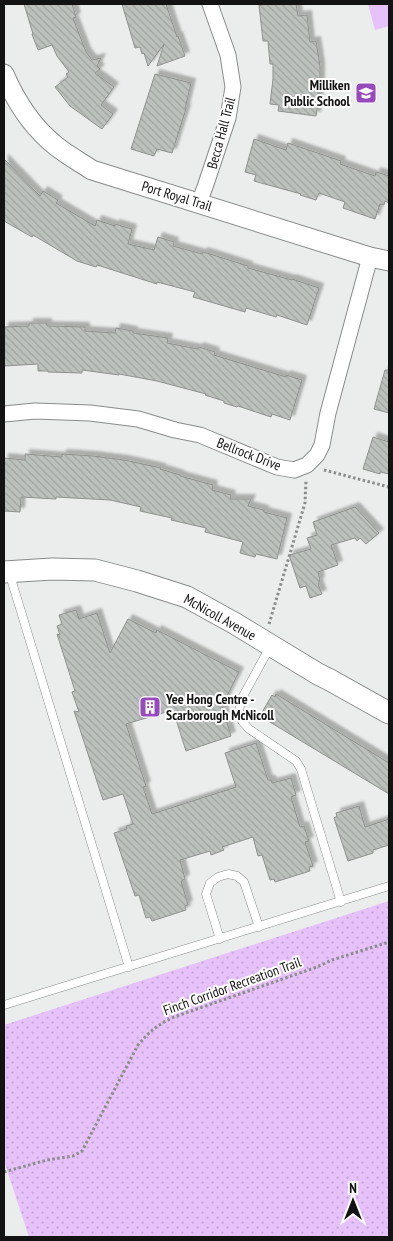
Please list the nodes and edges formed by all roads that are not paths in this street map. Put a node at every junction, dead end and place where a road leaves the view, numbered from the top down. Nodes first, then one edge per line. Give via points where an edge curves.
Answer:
1 (210, 4) edge
2 (4, 74) edge
3 (199, 203) junction
4 (370, 258) junction
5 (389, 260) edge
6 (4, 414) edge
7 (6, 572) edge
8 (267, 643) junction
9 (389, 714) edge
10 (389, 886) edge
11 (341, 902) junction
12 (259, 927) junction
13 (220, 939) junction
14 (130, 967) junction
15 (4, 1005) edge

1 - 3 street, Becca Hall Trail via 228,55 233,86 228,118
2 - 3 street, Port Royal Trail via 22,109 57,147 92,170
3 - 4 street, Port Royal Trail
4 - 5 street, Port Royal Trail
4 - 6 street, Bellrock Drive via 322,445 307,465 294,470 278,467 200,435 138,419 90,413
7 - 8 main road, McNicoll Avenue via 95,570 137,581 187,597
7 - 14 lane
8 - 9 main road, McNicoll Avenue
8 - 11 lane via 242,698 239,710 242,721 296,761 301,769
10 - 11 lane
11 - 12 lane
12 - 13 lane
12 - 13 lane via 244,882 237,876 218,876 210,883 206,894
13 - 14 lane
14 - 15 lane

